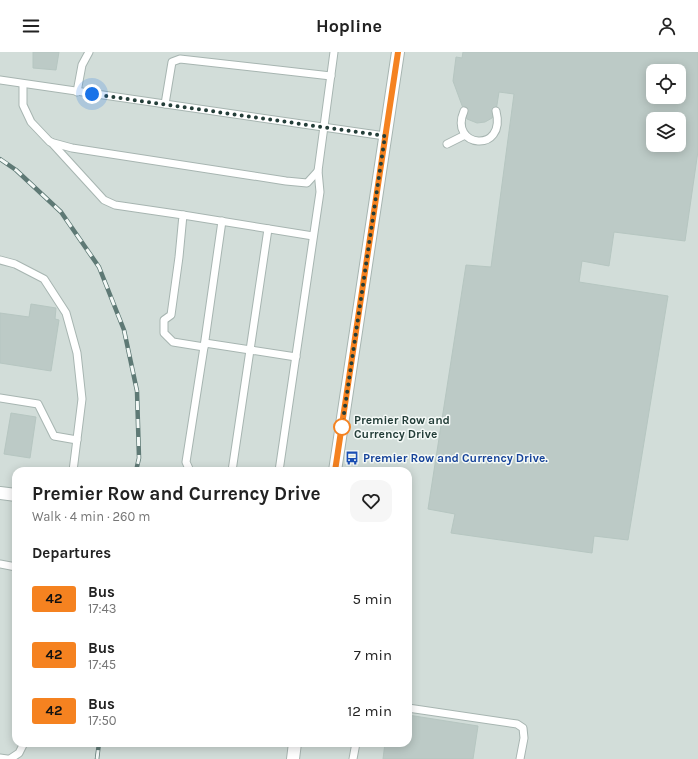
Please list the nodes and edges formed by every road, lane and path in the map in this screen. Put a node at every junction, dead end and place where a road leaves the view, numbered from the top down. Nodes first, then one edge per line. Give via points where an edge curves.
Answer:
1 (89, 52) edge
2 (334, 52) edge
3 (398, 52) edge
4 (331, 76) junction
5 (0, 80) edge
6 (23, 84) junction
7 (77, 92) junction
8 (165, 104) junction
9 (464, 111) dead end
10 (496, 111) dead end
11 (323, 127) junction
12 (465, 135) junction
13 (385, 136) junction
14 (50, 142) junction
15 (447, 144) dead end
16 (318, 171) junction
17 (183, 215) junction
18 (222, 222) junction
19 (268, 229) junction
20 (313, 236) junction
21 (0, 260) edge
22 (205, 346) junction
23 (249, 351) junction
24 (296, 357) junction
25 (0, 398) edge
26 (77, 440) junction
27 (74, 467) edge
28 (188, 467) edge
29 (233, 467) edge
30 (280, 467) edge
31 (336, 467) edge
32 (0, 492) edge
33 (12, 494) edge
34 (0, 564) edge
35 (12, 566) edge
36 (412, 709) edge
37 (22, 747) edge
38 (294, 747) edge
39 (355, 747) edge
40 (0, 758) edge
41 (9, 759) edge
42 (293, 759) edge
43 (353, 759) edge
44 (520, 759) edge

1 - 7 lane via 82,65
2 - 4 lane
3 - 13 street
4 - 8 lane via 180,59 172,62
4 - 11 lane
5 - 6 lane
6 - 7 lane
6 - 14 lane via 23,105 31,122
7 - 8 lane
8 - 11 lane
9 - 12 lane via 460,124
10 - 12 lane via 497,131 488,140 476,141
11 - 13 lane
11 - 16 lane
12 - 15 lane
13 - 31 street
14 - 16 lane via 72,148 286,181 307,183
14 - 17 lane via 104,200 116,205
16 - 20 lane via 320,192
17 - 18 lane
17 - 22 lane via 171,315 164,320 164,333 173,342
18 - 19 lane
18 - 22 lane
19 - 20 lane
19 - 23 lane
20 - 24 lane
21 - 26 lane via 15,264 44,279 66,312 78,353 82,399
22 - 23 lane
22 - 28 lane via 186,462
23 - 24 lane
23 - 29 lane
24 - 30 lane
25 - 26 lane via 38,404 54,436
26 - 27 lane
32 - 33 street
34 - 35 lane
36 - 44 lane via 517,724 523,728
37 - 41 lane
38 - 42 street
39 - 43 lane
40 - 41 lane

